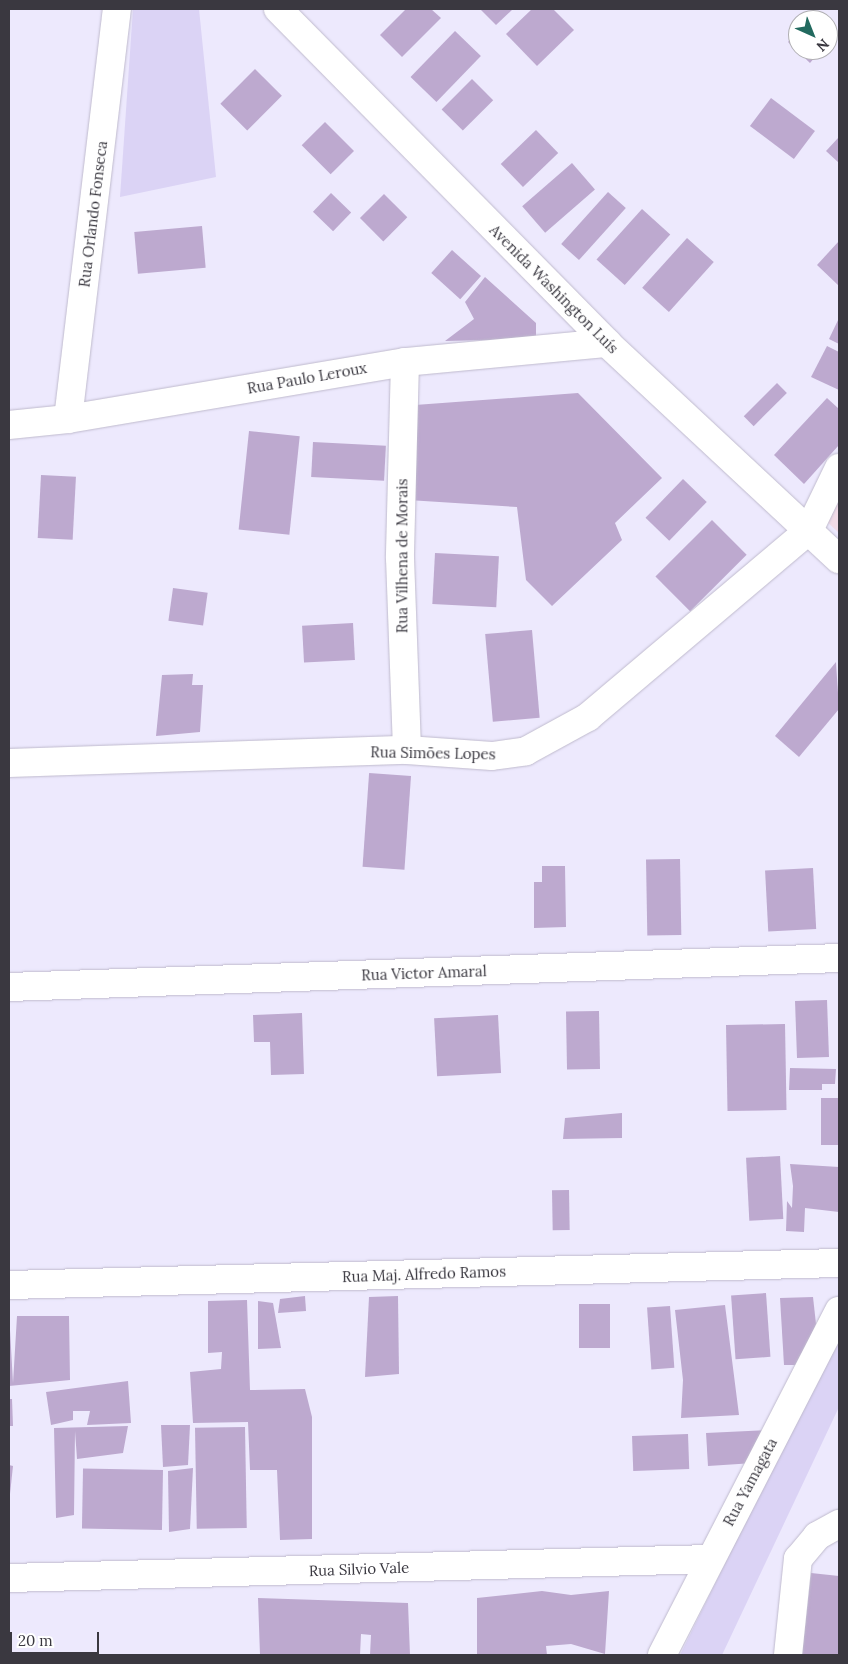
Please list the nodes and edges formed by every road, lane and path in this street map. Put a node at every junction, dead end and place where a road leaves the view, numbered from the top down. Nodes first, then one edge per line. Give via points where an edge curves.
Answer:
1 (117, 9) edge
2 (278, 9) edge
3 (607, 343) junction
4 (405, 362) junction
5 (68, 419) junction
6 (9, 425) edge
7 (839, 468) edge
8 (809, 530) junction
9 (839, 559) edge
10 (406, 750) junction
11 (9, 763) edge
12 (839, 958) edge
13 (9, 987) edge
14 (839, 1263) edge
15 (9, 1285) edge
16 (839, 1310) edge
17 (839, 1524) edge
18 (709, 1559) junction
19 (9, 1578) edge
20 (662, 1655) edge
21 (788, 1655) edge

1 - 5 street, Rua Orlando Fonseca
2 - 3 street, Avenida Washington Luís
3 - 4 street, Rua Paulo Leroux
3 - 8 street, Avenida Washington Luís
4 - 5 street, Rua Paulo Leroux
4 - 10 street, Rua Vilhena de Morais via 400,558
5 - 6 street, Rua Paulo Leroux
7 - 8 street
8 - 9 street, Avenida Washington Luís
8 - 10 street, Rua Simões Lopes via 588,717 554,740 526,751 492,756
10 - 11 street, Rua Simões Lopes
12 - 13 street, Rua Victor Amaral
14 - 15 street, Rua Maj. Alfredo Ramos
16 - 18 street, Rua Yamagata
17 - 21 street via 817,1536 798,1559
18 - 19 street, Rua Silvio Vale
18 - 20 street, Rua Yamagata

